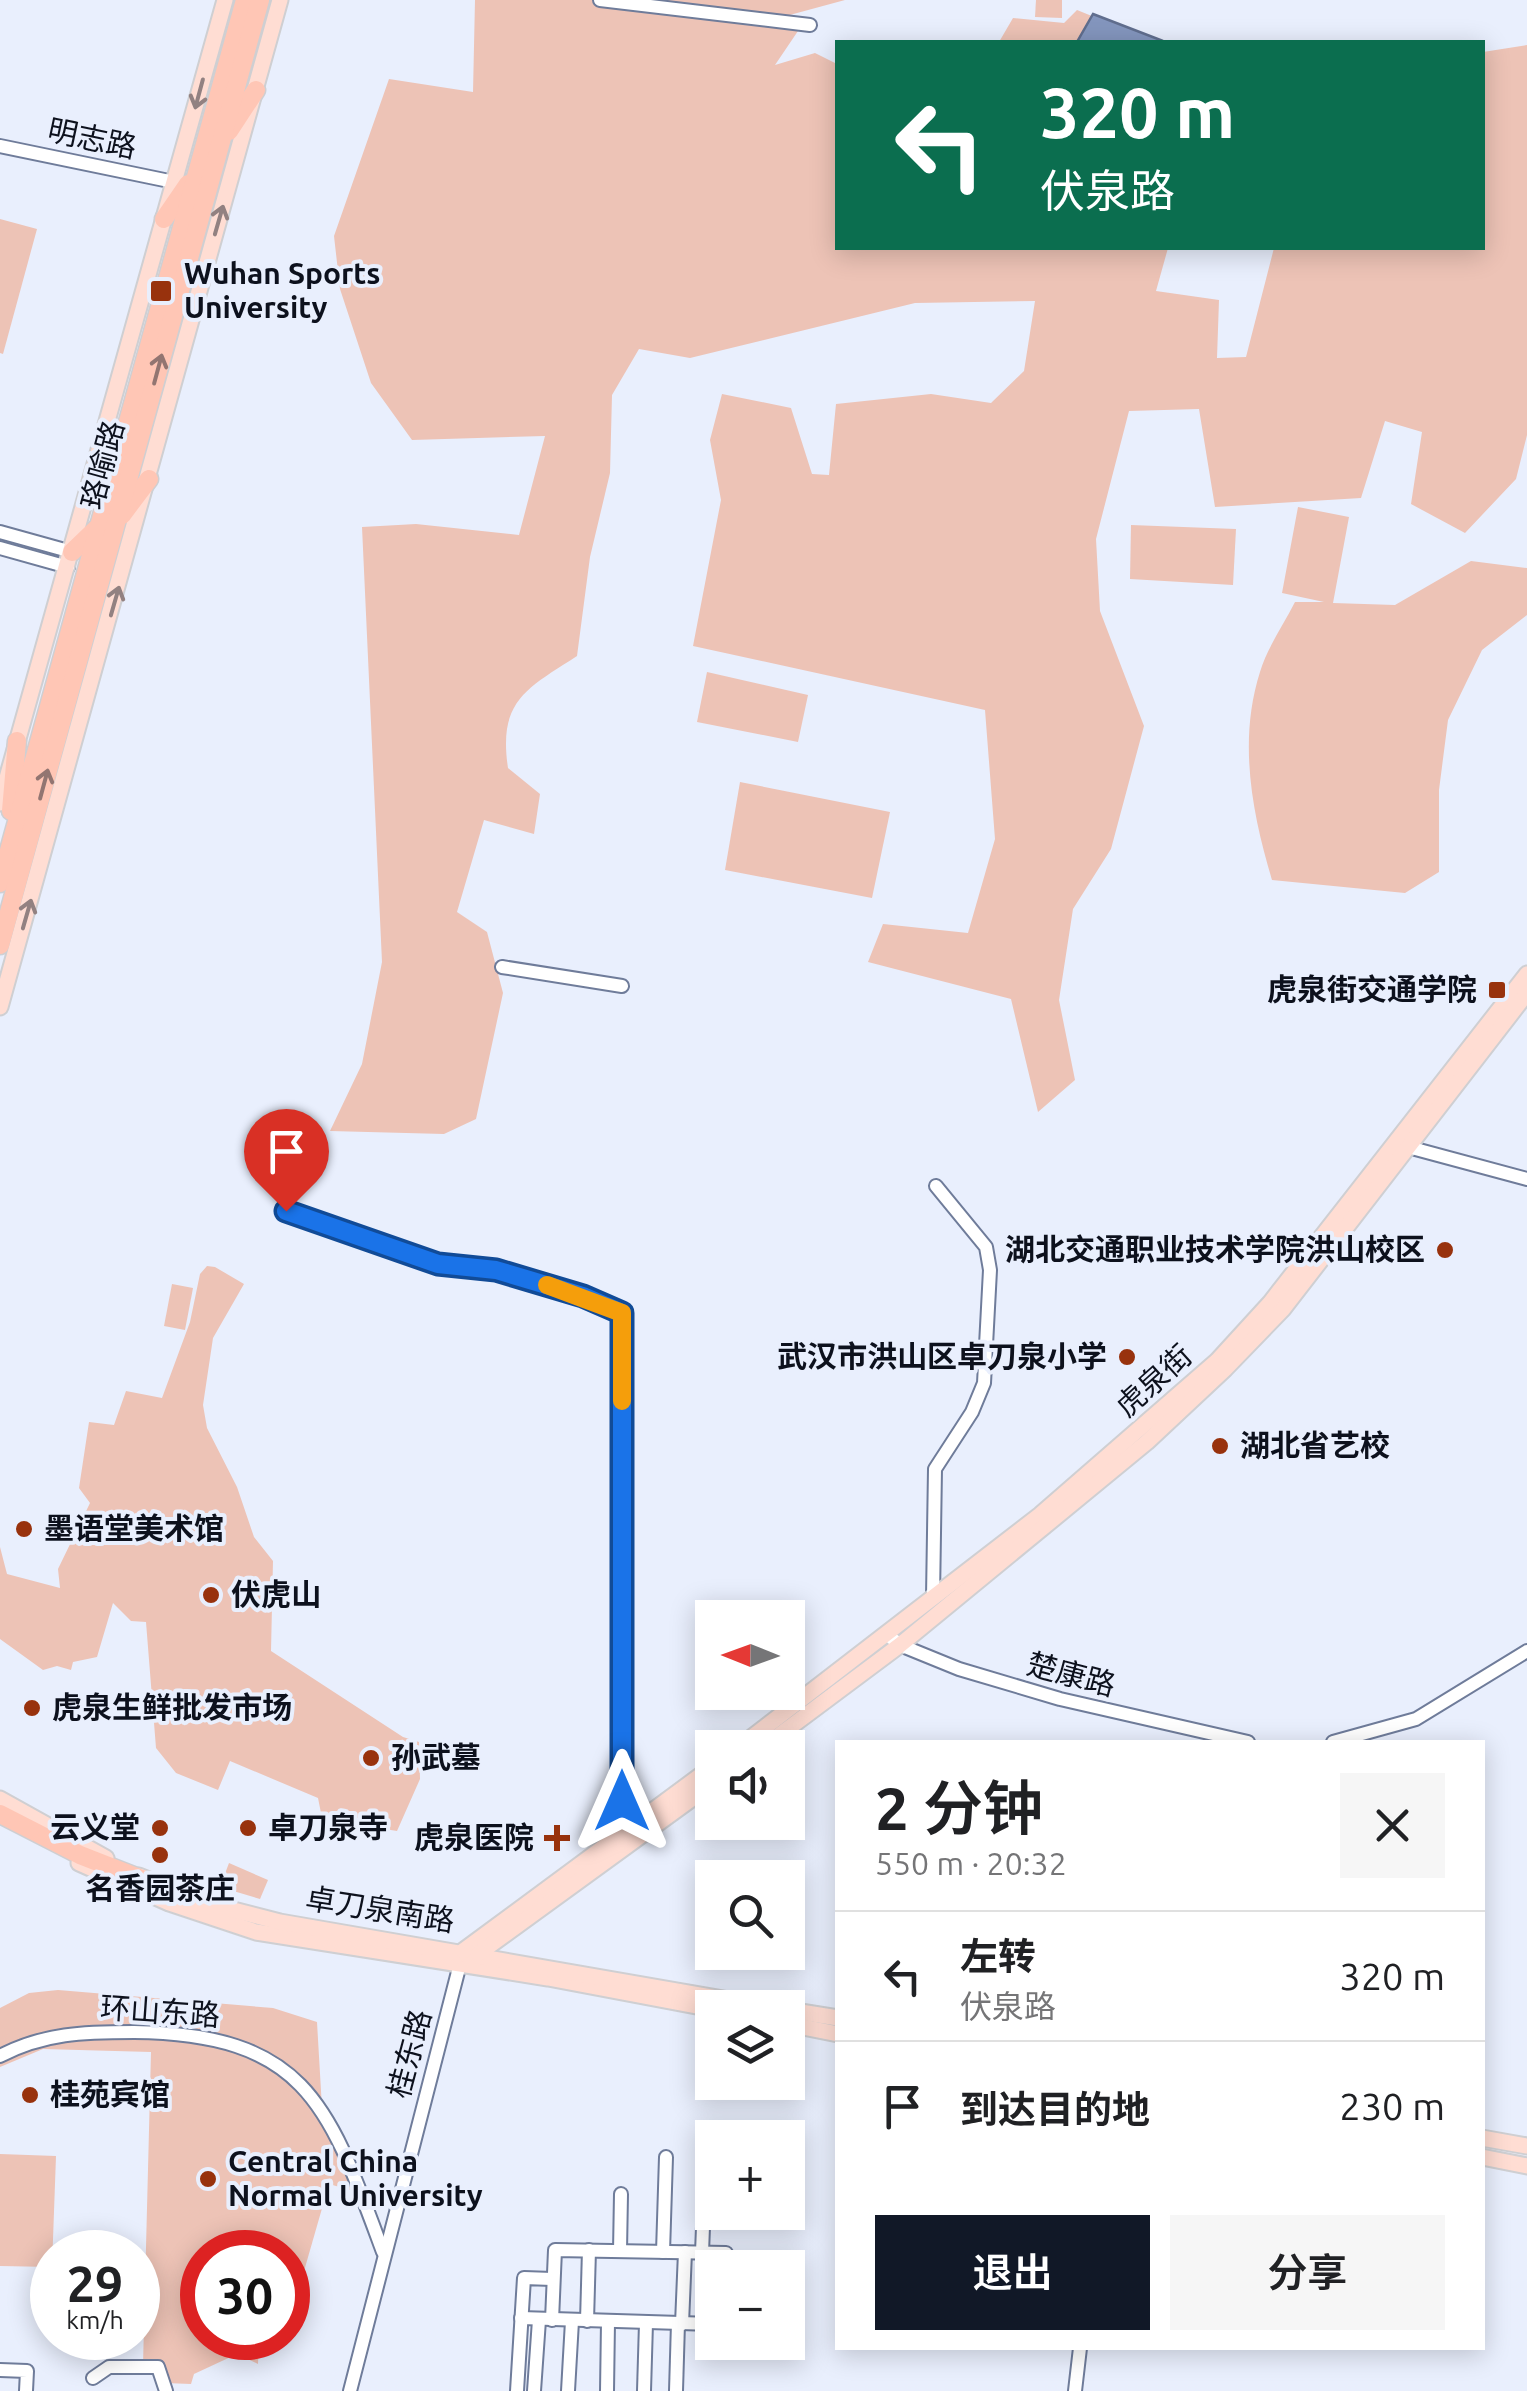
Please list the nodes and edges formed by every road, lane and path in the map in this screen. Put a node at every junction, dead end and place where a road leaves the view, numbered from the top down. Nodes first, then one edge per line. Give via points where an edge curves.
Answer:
1 (225, 0) edge
2 (245, 0) edge
3 (260, 0) edge
4 (280, 0) edge
5 (600, 0) edge
6 (810, 25) dead end
7 (256, 90) junction
8 (220, 144) junction
9 (0, 146) edge
10 (197, 172) junction
11 (174, 182) junction
12 (164, 218) junction
13 (149, 479) junction
14 (107, 525) junction
15 (0, 532) edge
16 (0, 548) edge
17 (70, 560) junction
18 (17, 741) junction
19 (0, 804) edge
20 (7, 858) junction
21 (0, 884) edge
22 (0, 946) edge
23 (502, 966) dead end
24 (1527, 974) edge
25 (622, 986) dead end
26 (1527, 993) edge
27 (0, 1007) edge
28 (1408, 1147) junction
29 (1527, 1179) edge
30 (936, 1186) dead end
31 (286, 1211) dead end
32 (933, 1598) junction
33 (894, 1640) junction
34 (1527, 1651) edge
35 (764, 1730) edge
36 (784, 1730) edge
37 (1239, 1740) edge
38 (1340, 1740) edge
39 (695, 1780) edge
40 (695, 1796) edge
41 (0, 1799) edge
42 (0, 1814) edge
43 (0, 1822) edge
44 (622, 1834) junction
45 (149, 1882) junction
46 (518, 1926) junction
47 (467, 1956) junction
48 (514, 1960) junction
49 (695, 1993) edge
50 (695, 2005) edge
51 (805, 2013) edge
52 (835, 2018) edge
53 (805, 2027) edge
54 (835, 2033) edge
55 (0, 2056) edge
56 (1485, 2139) edge
57 (1527, 2146) edge
58 (666, 2157) dead end
59 (1485, 2158) edge
60 (1527, 2166) edge
61 (622, 2194) dead end
62 (589, 2250) junction
63 (620, 2251) junction
64 (383, 2252) junction
65 (663, 2252) junction
66 (685, 2252) junction
67 (695, 2252) edge
68 (552, 2279) junction
69 (521, 2318) junction
70 (545, 2320) junction
71 (572, 2320) junction
72 (587, 2321) junction
73 (608, 2322) junction
74 (646, 2323) junction
75 (680, 2324) junction
76 (695, 2324) edge
77 (1080, 2350) edge
78 (0, 2370) edge
79 (93, 2378) dead end
80 (26, 2391) edge
81 (166, 2391) edge
82 (350, 2391) edge
83 (517, 2391) edge
84 (534, 2391) edge
85 (568, 2391) edge
86 (606, 2391) edge
87 (644, 2391) edge
88 (676, 2391) edge
89 (1076, 2391) edge

1 -> 11 main road
2 - 10 highway, 珞喻路
3 - 8 highway, 珞喻路
4 - 7 main road
5 - 6 street
7 - 8 highway
13 -> 7 main road
14 -> 8 highway, 珞喻路
9 - 11 street, 明志路
10 - 12 highway
10 - 14 highway, 珞喻路
11 - 12 main road
12 - 17 main road
13 - 14 highway
27 -> 13 main road
14 - 17 highway
14 - 20 highway, 珞喻路
22 -> 14 highway, 珞喻路
15 - 17 street
16 - 17 street
17 - 18 main road
18 - 19 main road
18 - 20 highway
20 - 21 highway, 珞喻路
23 - 25 street
24 - 32 main road, 虎泉街 via 1270,1303 1217,1361
26 - 28 main road, 虎泉街
28 - 29 street
28 - 33 main road, 虎泉街 via 1283,1310 1225,1369 1147,1442
30 - 32 street via 986,1248 990,1270 984,1382 936,1469
31 - 44 street via 438,1264 496,1270 622,1313
32 - 33 main road, 虎泉街
33 - 35 main road, 虎泉街
33 - 36 main road, 虎泉街
33 - 37 street, 楚康路 via 959,1669 1060,1699
34 - 38 street via 1416,1719
39 - 44 main road
40 - 46 main road
41 - 45 main road, 卓刀泉南路
42 - 45 highway
43 - 47 main road, 卓刀泉南路 via 150,1895 238,1927 302,1942
44 - 47 main road
45 - 47 main road, 卓刀泉南路 via 280,1922
46 - 47 main road
46 - 48 main road
47 - 48 main road, 卓刀泉南路
47 - 50 main road, 卓刀泉南路
47 - 64 street, 桂东路
48 - 49 main road, 卓刀泉南路
51 - 52 main road
53 - 54 main road
55 - 64 street, 环山东路 via 35,2040 81,2032 184,2033 260,2052 300,2085 328,2122
56 - 57 main road
58 - 65 street
59 - 60 main road
61 - 63 street
62 - 63 street
62 - 68 street via 555,2250
62 - 72 street
63 - 65 street
64 - 82 street, 桂东路
65 - 66 street
66 - 67 street
66 - 75 street
68 - 69 street via 524,2278
68 - 70 street
69 - 70 street
69 - 83 street
70 - 71 street
70 - 84 street
71 - 72 street
71 - 85 street
72 - 73 street
73 - 74 street
73 - 86 street
74 - 75 street
74 - 87 street
75 - 76 street
75 - 88 street
77 - 89 street
78 - 80 street via 27,2370
79 - 81 street via 109,2367 158,2367

